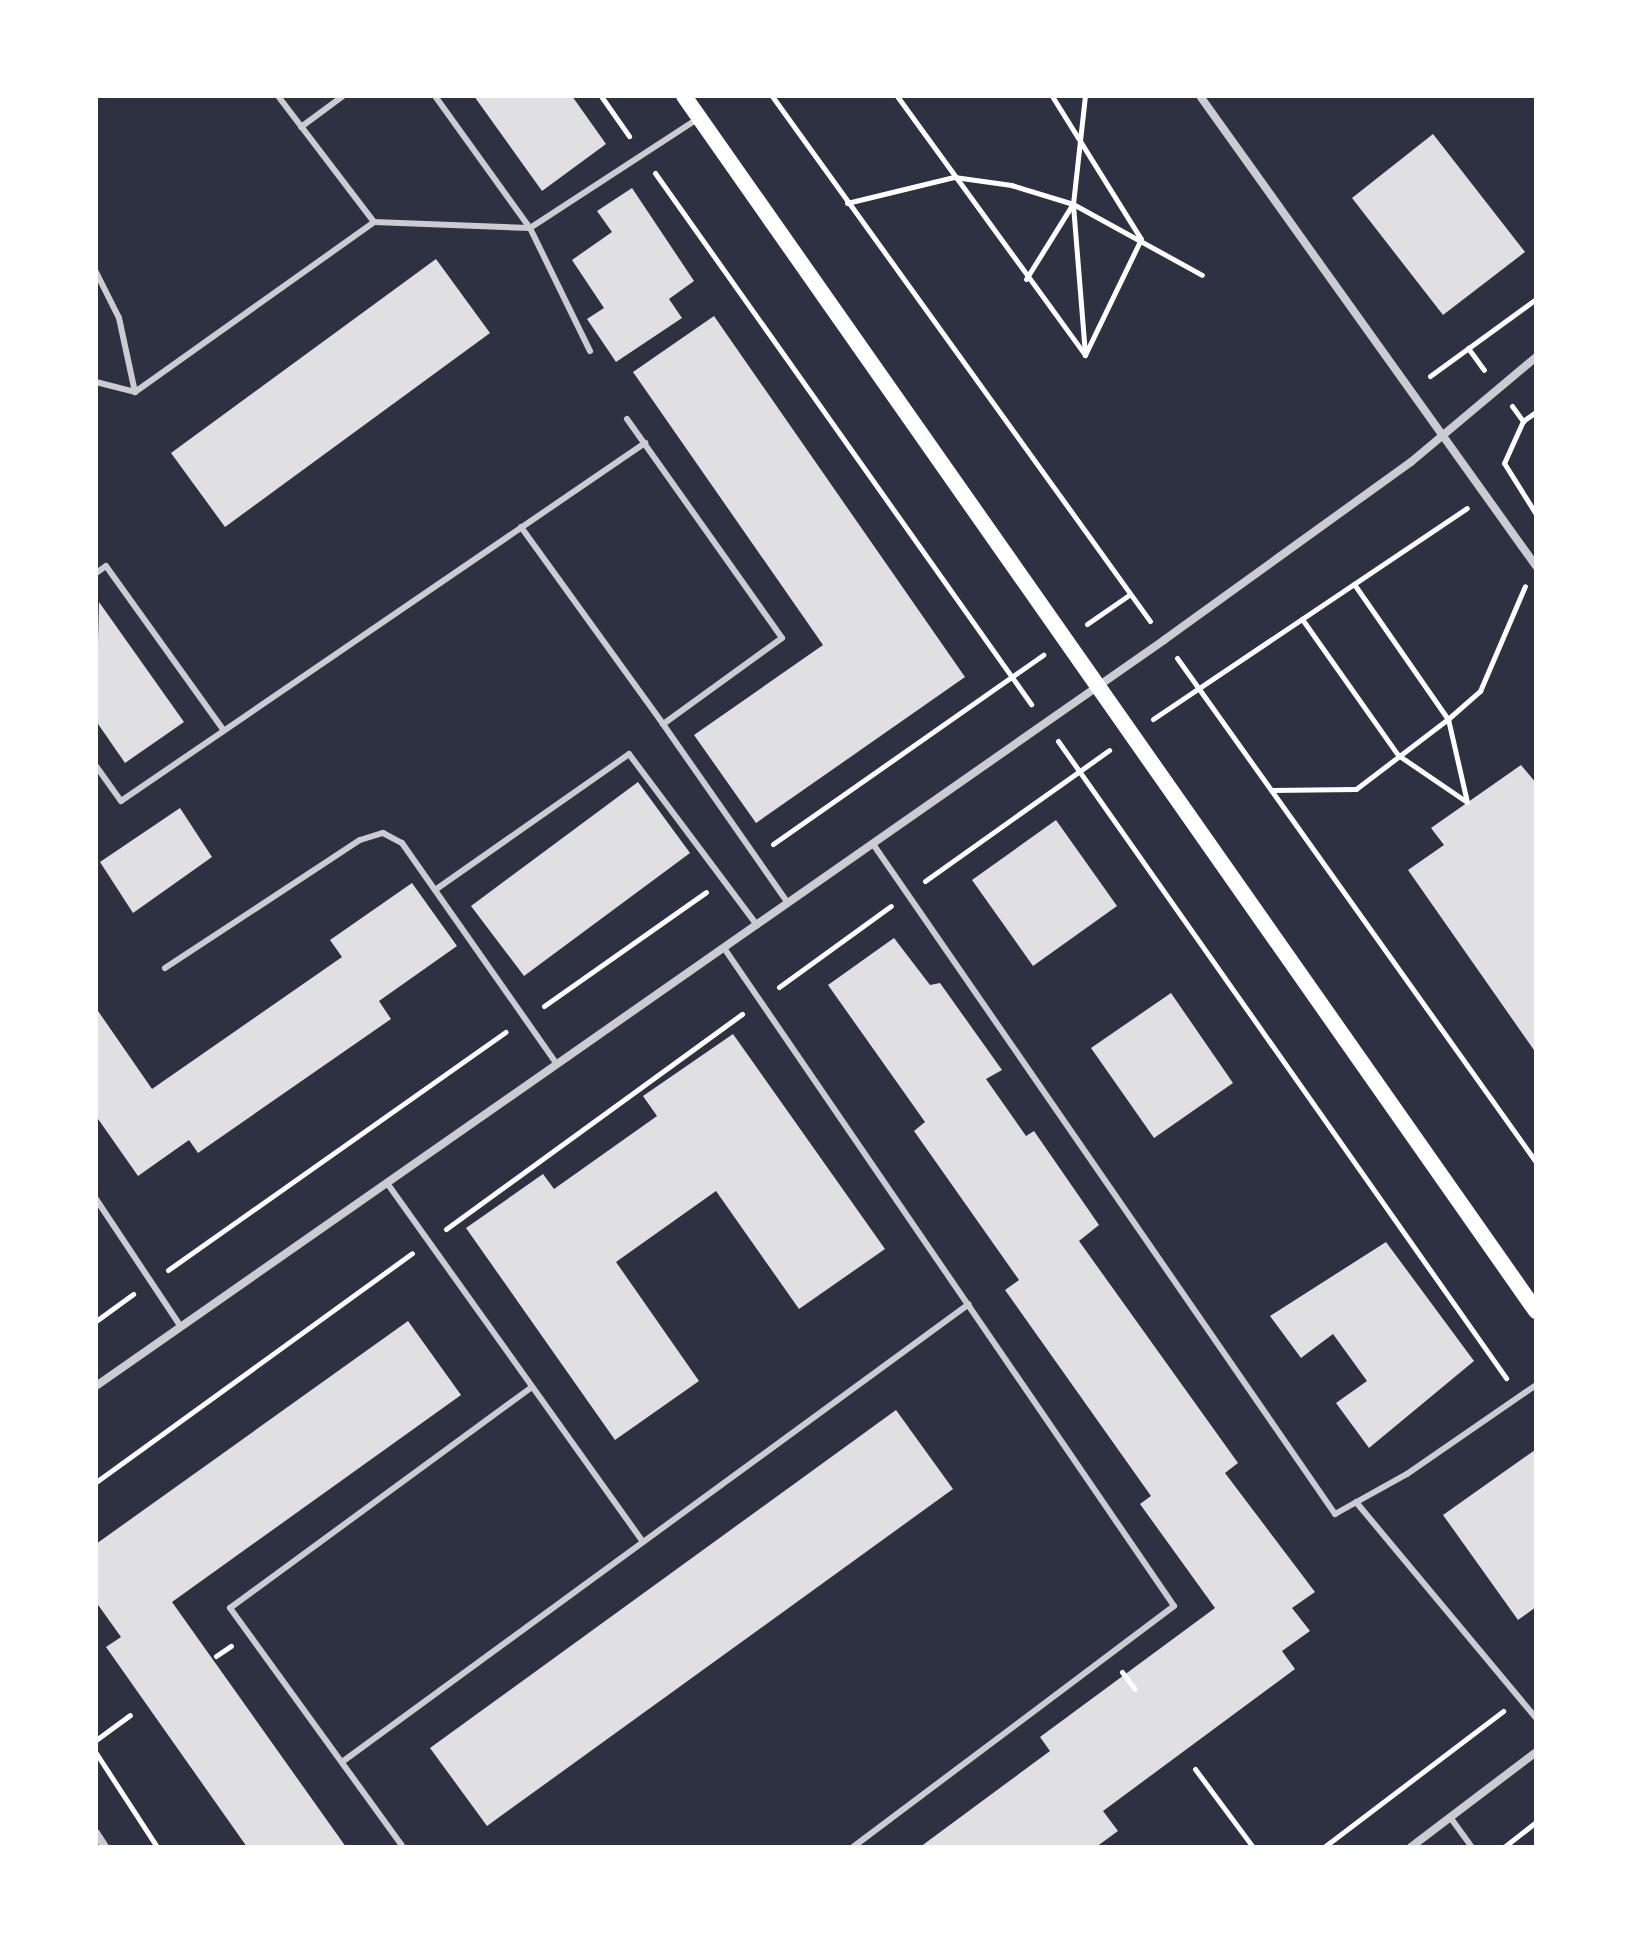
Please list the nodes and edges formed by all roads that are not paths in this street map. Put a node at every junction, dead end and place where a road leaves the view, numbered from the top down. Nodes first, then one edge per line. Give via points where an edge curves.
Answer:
1 (278, 96) edge
2 (343, 96) edge
3 (435, 96) edge
4 (684, 96) edge
5 (1200, 96) edge
6 (699, 118) junction
7 (301, 127) junction
8 (374, 222) junction
9 (530, 228) junction
10 (96, 272) edge
11 (590, 351) dead end
12 (1536, 357) edge
13 (96, 382) edge
14 (135, 392) junction
15 (627, 419) dead end
16 (1444, 436) junction
17 (645, 443) junction
18 (521, 527) junction
19 (1535, 565) edge
20 (96, 573) edge
21 (1102, 684) junction
22 (663, 724) junction
23 (222, 728) junction
24 (96, 766) edge
25 (873, 844) junction
26 (435, 890) junction
27 (788, 903) junction
28 (757, 925) junction
29 (724, 948) junction
30 (165, 968) dead end
31 (556, 1063) junction
32 (387, 1183) junction
33 (96, 1199) edge
34 (969, 1304) junction
35 (1536, 1311) edge
36 (181, 1327) junction
37 (1536, 1385) edge
38 (96, 1386) edge
39 (532, 1387) junction
40 (1356, 1502) junction
41 (642, 1540) junction
42 (1536, 1718) edge
43 (1536, 1752) edge
44 (342, 1762) junction
45 (1450, 1817) junction
46 (96, 1833) edge
47 (105, 1847) edge
48 (403, 1847) edge
49 (853, 1847) edge
50 (1411, 1847) edge
51 (1472, 1847) edge

1 - 7 lane
2 - 7 lane
3 - 9 lane
4 - 6 main road
5 - 16 street
6 - 9 lane
6 - 21 main road
7 - 8 lane
8 - 9 lane
8 - 14 lane
9 - 11 lane
10 - 14 lane via 119,318
12 - 16 street
13 - 14 lane
15 - 17 lane
16 - 19 street
16 - 21 street
17 - 18 lane
17 - 22 lane via 782,638
18 - 22 lane
18 - 23 lane
20 - 23 lane via 106,566
21 - 25 street
21 - 35 main road
22 - 27 lane
23 - 24 lane via 121,801
25 - 27 street
25 - 40 lane via 1335,1514
26 - 28 lane via 629,754
26 - 30 lane via 402,843 372,836
26 - 31 lane
27 - 28 street
28 - 29 street
29 - 31 street
29 - 34 lane
31 - 32 street
32 - 36 street
32 - 39 lane
33 - 36 lane
34 - 41 lane
34 - 49 lane via 1174,1606
36 - 38 street
37 - 40 lane
39 - 41 lane
39 - 44 lane via 230,1608
40 - 42 lane
41 - 44 lane
43 - 45 street
44 - 48 lane
45 - 50 street
45 - 51 lane
46 - 47 street

